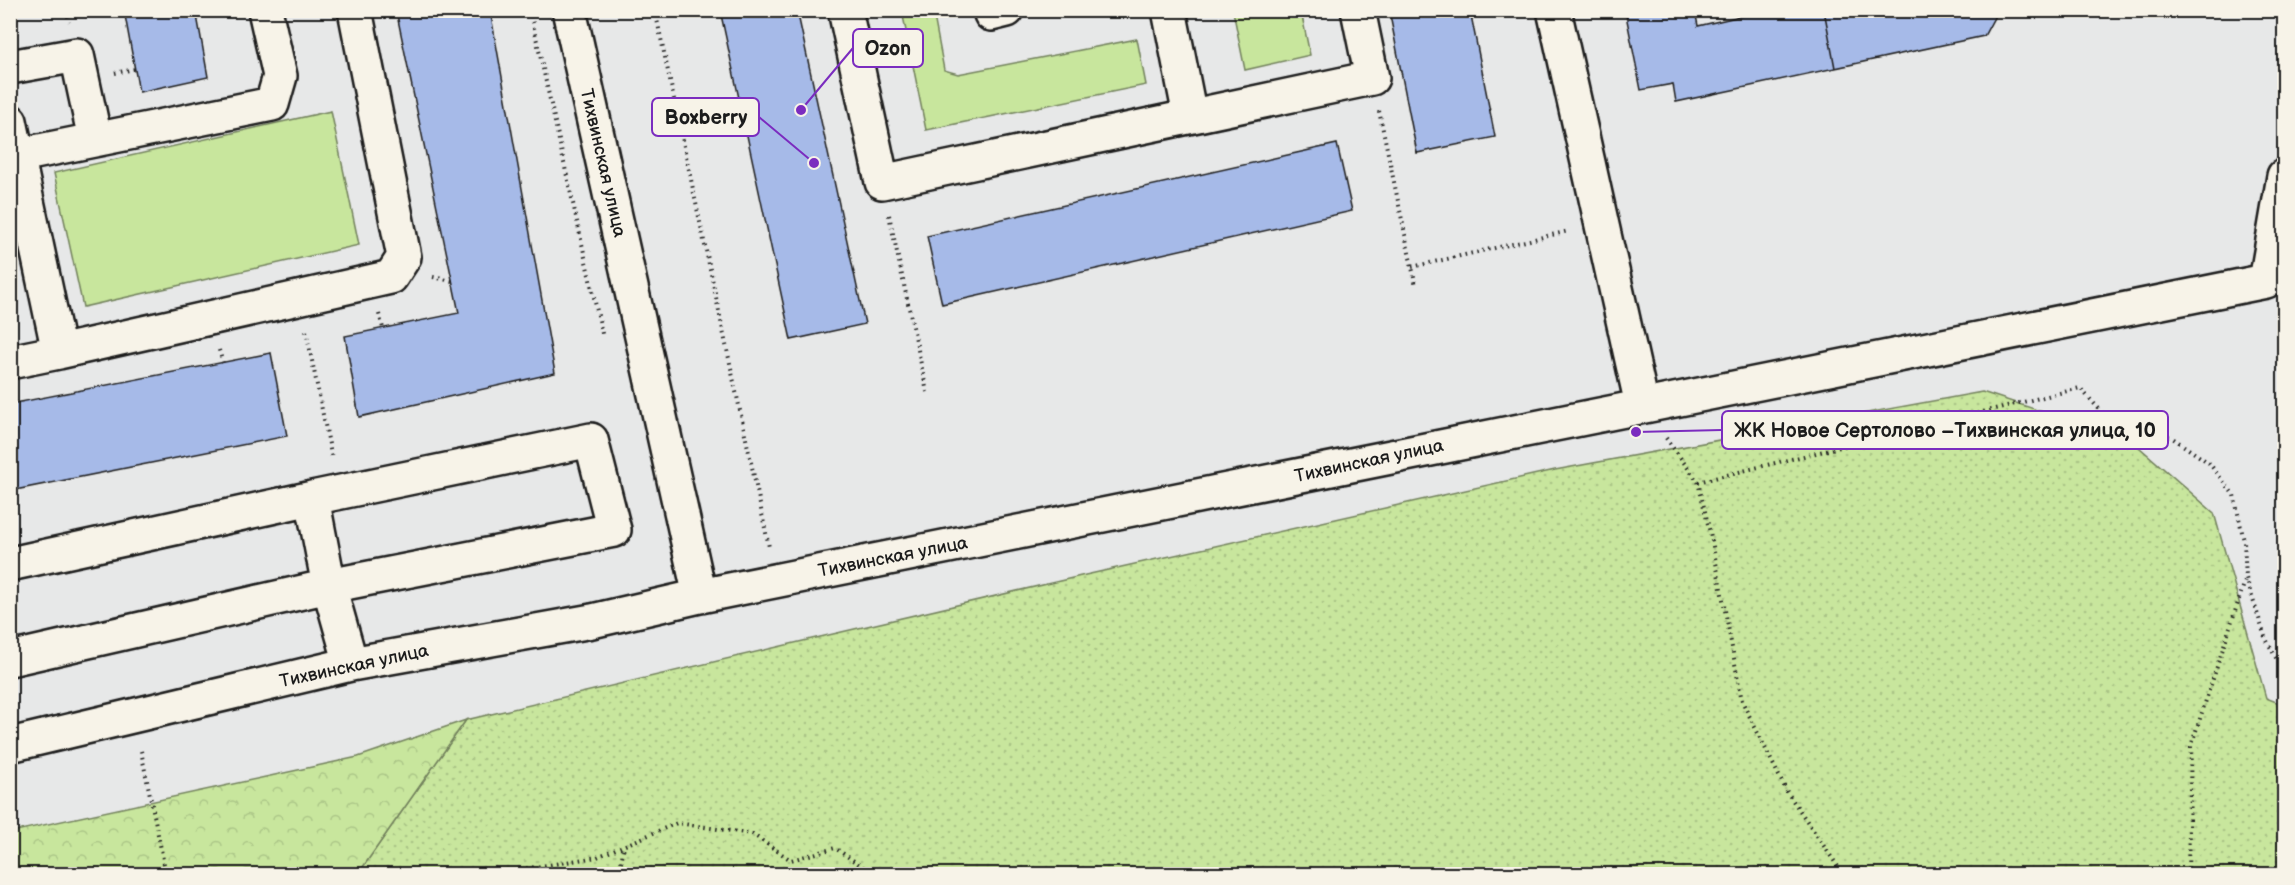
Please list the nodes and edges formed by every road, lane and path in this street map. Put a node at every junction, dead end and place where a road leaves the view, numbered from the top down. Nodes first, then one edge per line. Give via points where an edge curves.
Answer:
1 (264, 10) edge
2 (355, 10) edge
3 (569, 10) edge
4 (846, 10) edge
5 (991, 10) edge
6 (1007, 10) edge
7 (1169, 10) edge
8 (1358, 10) edge
9 (1554, 10) edge
10 (10, 67) edge
11 (1372, 78) junction
12 (1190, 116) junction
13 (10, 121) edge
14 (95, 139) junction
15 (14, 156) edge
16 (2284, 176) edge
17 (882, 182) junction
18 (1573, 231) dead end
19 (1412, 267) junction
20 (429, 276) dead end
21 (452, 281) dead end
22 (1416, 286) dead end
23 (299, 298) junction
24 (378, 311) dead end
25 (383, 328) dead end
26 (58, 352) junction
27 (10, 362) edge
28 (927, 392) dead end
29 (1642, 405) junction
30 (1698, 482) junction
31 (312, 498) junction
32 (10, 564) edge
33 (2246, 578) junction
34 (329, 586) junction
35 (700, 596) junction
36 (10, 659) edge
37 (351, 664) junction
38 (2284, 673) edge
39 (10, 745) edge
40 (140, 747) dead end
41 (624, 846) junction
42 (166, 874) edge
43 (516, 874) edge
44 (619, 874) edge
45 (873, 874) edge
46 (1843, 874) edge
47 (2188, 874) edge

1 - 14 street via 280,76 272,104
2 - 23 street via 404,257 390,277
3 - 35 street, Тихвинская улица
4 - 17 street
5 - 6 street via 991,14
7 - 12 street
8 - 11 street
9 - 29 street
10 - 14 street via 77,55
11 - 12 street
11 - 19 path
12 - 17 street
13 - 15 street
14 - 15 street
15 - 26 street
16 - 29 street, Тихвинская улица via 2266,281
17 - 28 path
18 - 19 path
19 - 22 path
20 - 21 path
23 - 26 street
23 - 31 path via 332,458
24 - 25 path
26 - 27 street
29 - 30 path
29 - 35 street, Тихвинская улица
30 - 33 path via 2080,388 2109,420 2171,437 2209,463 2234,495 2244,541
30 - 46 path via 1742,701 1787,792
31 - 32 street
31 - 34 street
31 - 34 street via 591,440 614,530
33 - 38 path via 2265,637
33 - 47 path via 2192,746
34 - 36 street
34 - 37 street
35 - 37 street, Тихвинская улица via 592,621
37 - 39 street, Тихвинская улица
40 - 42 path
41 - 43 path via 597,857 523,869
41 - 44 path
41 - 45 path via 677,823 752,834 791,860 835,848

